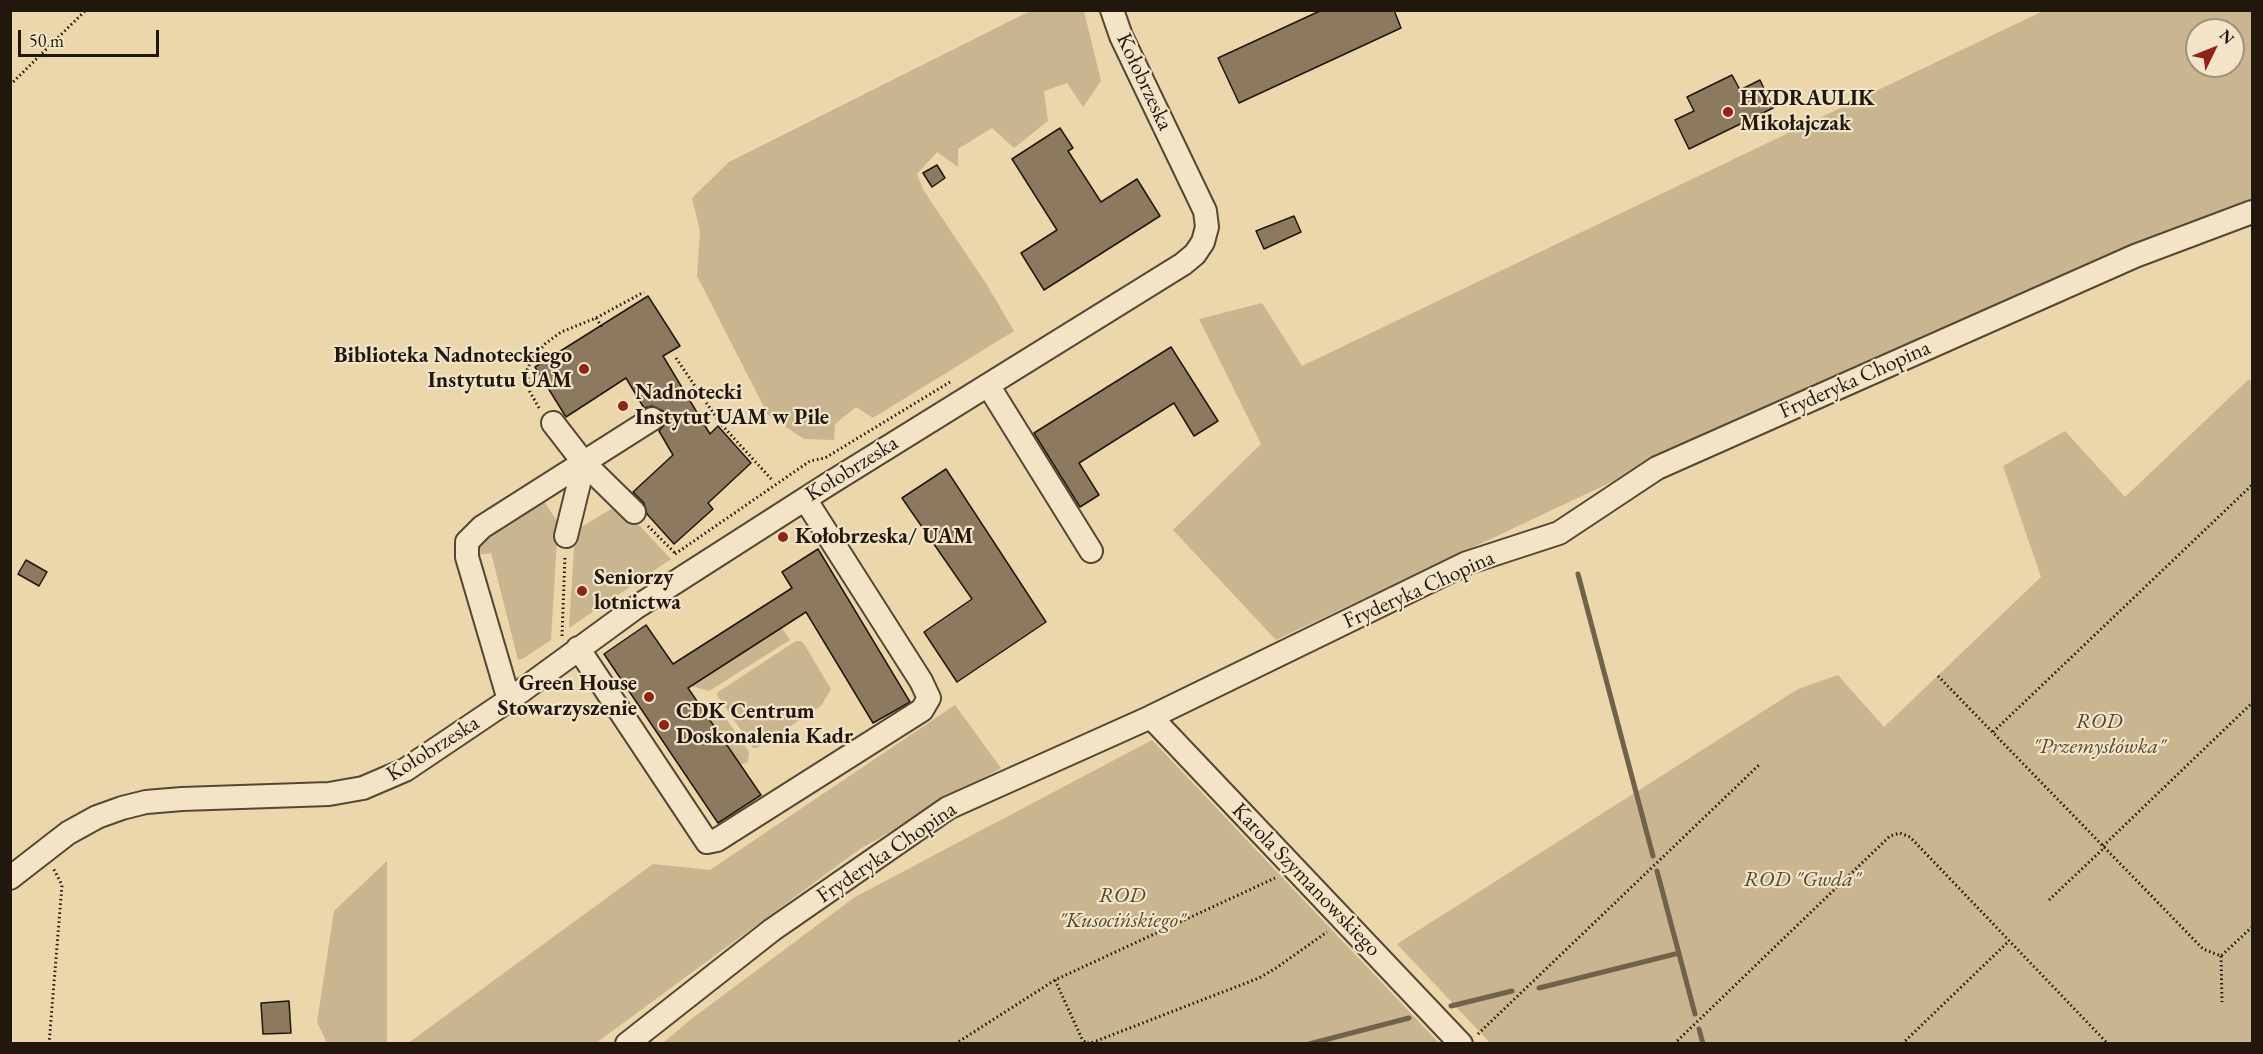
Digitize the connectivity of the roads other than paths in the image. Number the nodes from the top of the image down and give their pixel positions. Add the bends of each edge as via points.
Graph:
1 (1112, 10) edge
2 (2253, 212) edge
3 (988, 385) junction
4 (652, 419) dead end
5 (553, 423) road end
6 (584, 463) junction
7 (805, 499) junction
8 (634, 512) road end
9 (566, 536) road end
10 (1091, 551) dead end
11 (570, 654) junction
12 (508, 700) junction
13 (1151, 717) junction
14 (10, 878) edge
15 (1468, 1041) edge
16 (627, 1044) edge

1 - 3 street, Kołobrzeska via 1205,211 1207,227 1203,242 1183,264
2 - 13 street, Fryderyka Chopina via 2135,256 1657,468 1559,533 1467,563
3 - 7 street, Kołobrzeska
3 - 10 street
4 - 6 street
5 - 6 street
6 - 8 street
6 - 9 street
6 - 12 street via 483,527 470,537 466,548
7 - 11 street, Kołobrzeska
7 - 11 street via 921,681 929,698 922,710 717,840 708,842
11 - 12 street, Kołobrzeska
12 - 14 street, Kołobrzeska via 405,770 363,788 294,797 182,799 122,808 68,833
13 - 15 street, Karola Szymanowskiego
13 - 16 street, Fryderyka Chopina via 948,808 772,930

